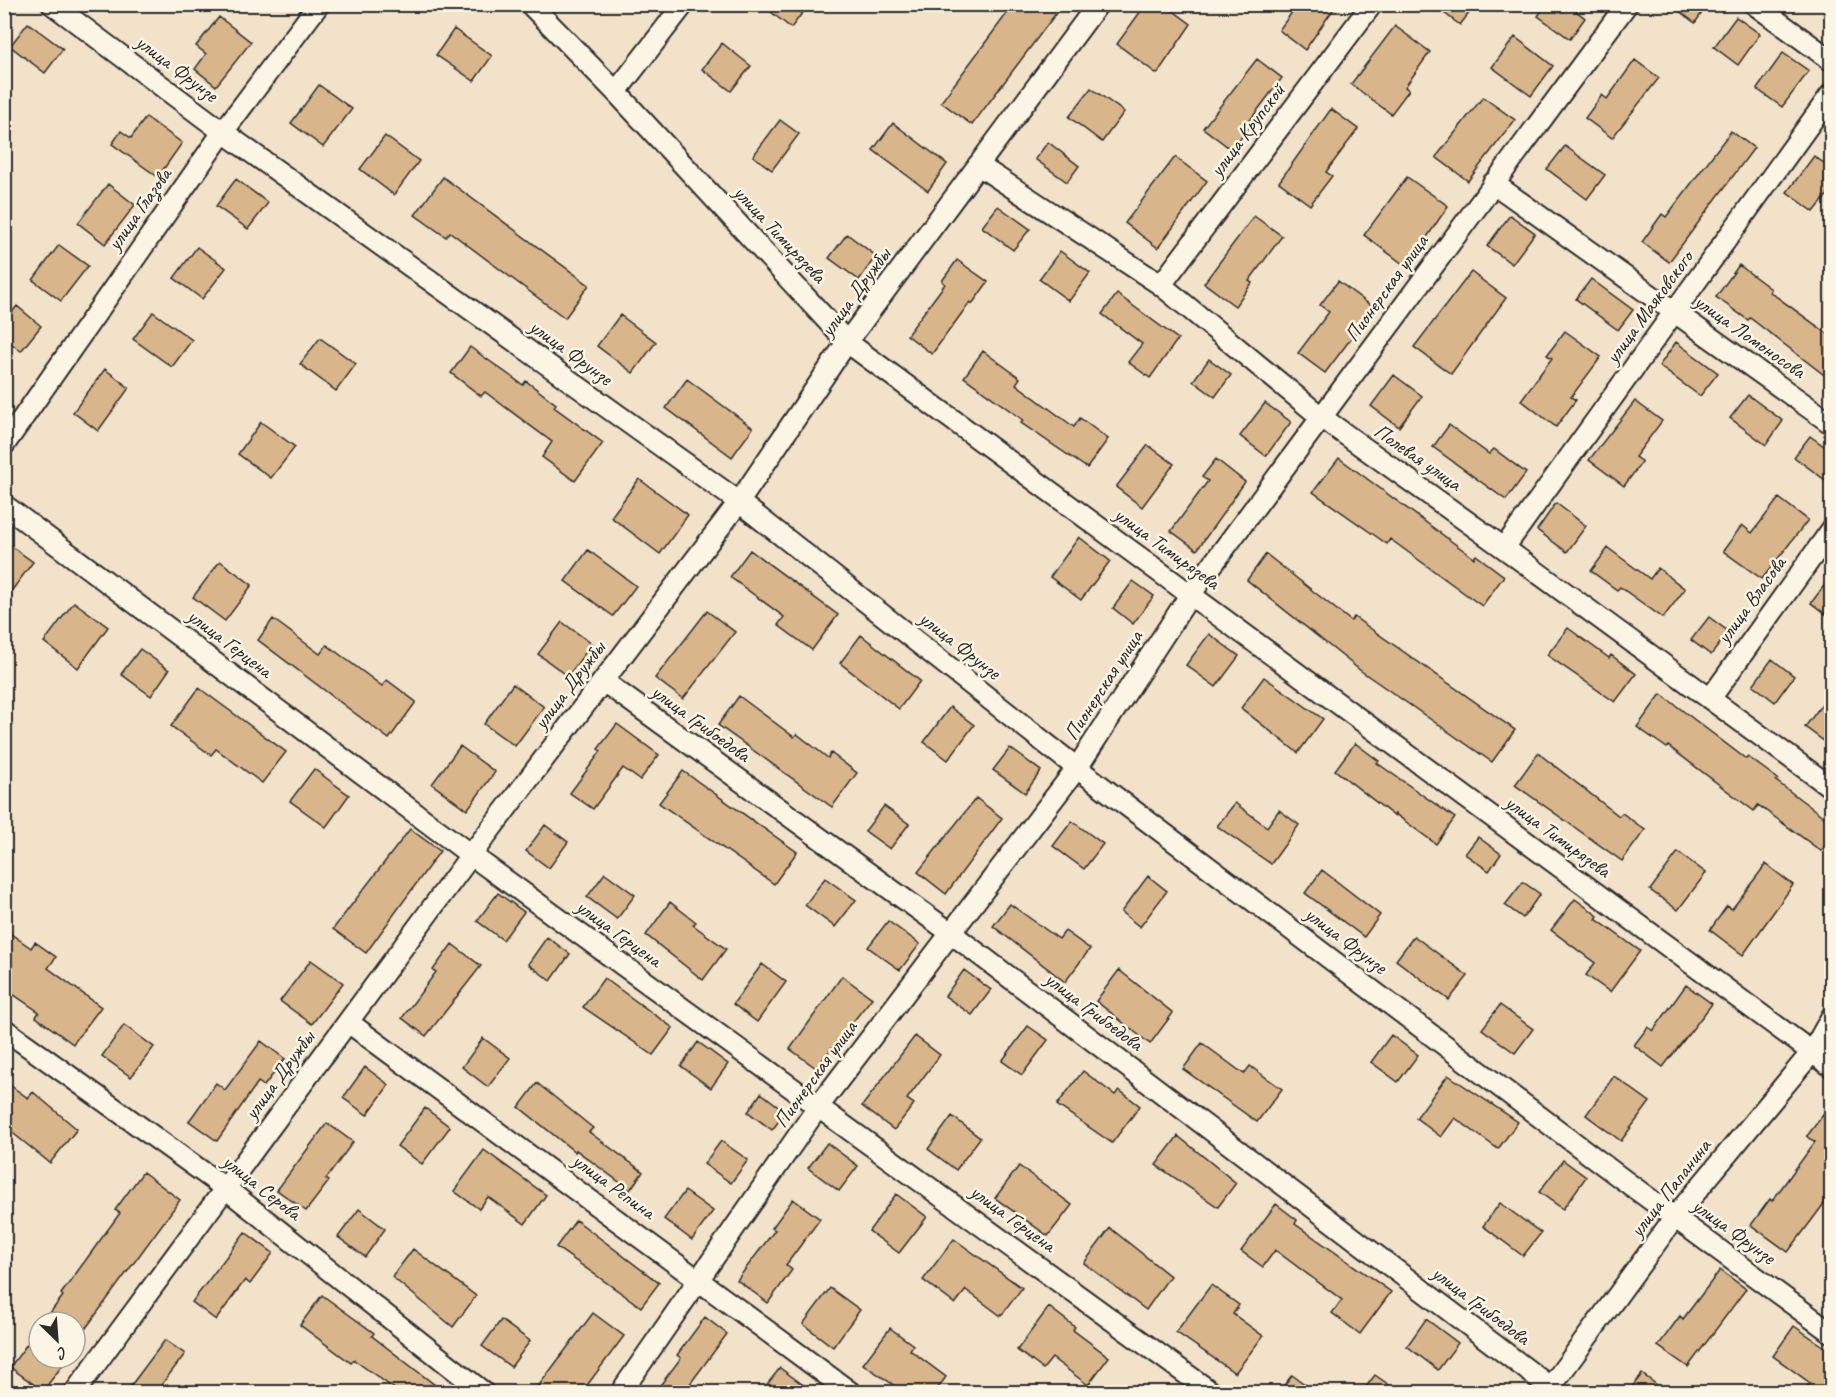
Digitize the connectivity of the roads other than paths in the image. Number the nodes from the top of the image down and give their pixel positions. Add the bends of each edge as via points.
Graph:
1 (52, 4) edge
2 (319, 4) edge
3 (530, 4) edge
4 (684, 4) edge
5 (1098, 4) edge
6 (1372, 4) edge
7 (1627, 4) edge
8 (1754, 4) edge
9 (1832, 61) edge
10 (615, 92) junction
11 (1832, 93) edge
12 (223, 132) junction
13 (978, 165) junction
14 (1493, 183) junction
15 (1161, 285) junction
16 (1674, 312) junction
17 (848, 342) junction
18 (1321, 417) junction
19 (1832, 424) edge
20 (4, 445) edge
21 (739, 502) junction
22 (4, 505) edge
23 (1832, 529) edge
24 (1504, 548) junction
25 (1190, 595) junction
26 (603, 681) junction
27 (1710, 699) junction
28 (1077, 768) junction
29 (1832, 788) edge
30 (471, 855) junction
31 (951, 933) junction
32 (1832, 1016) edge
33 (348, 1022) junction
34 (4, 1029) edge
35 (1812, 1052) junction
36 (1832, 1066) edge
37 (818, 1107) junction
38 (225, 1188) junction
39 (1675, 1217) junction
40 (701, 1280) junction
41 (1832, 1333) edge
42 (1550, 1391) edge
43 (75, 1392) edge
44 (483, 1392) edge
45 (621, 1392) edge
46 (850, 1392) edge
47 (1211, 1392) edge

1 - 12 street, улица Фрунзе
2 - 12 street, улица Глазова
3 - 10 street, улица Тимирязева
4 - 10 street
5 - 13 street, улица Дружбы
6 - 15 street, улица Крупской
7 - 14 street, Пионерская улица
8 - 9 street
10 - 17 street, улица Тимирязева
11 - 16 street, улица Маяковского
12 - 20 street, улица Глазова
12 - 21 street, улица Фрунзе
13 - 15 street, Полевая улица
13 - 17 street, улица Дружбы
14 - 16 street, улица Ломоносова
14 - 18 street, Пионерская улица
15 - 18 street, Полевая улица
16 - 19 street, улица Ломоносова
16 - 24 street, улица Маяковского
17 - 21 street, улица Дружбы
17 - 25 street, улица Тимирязева
18 - 24 street, Полевая улица
18 - 25 street, Пионерская улица
21 - 26 street, улица Дружбы
21 - 28 street, улица Фрунзе
22 - 30 street, улица Герцена
23 - 27 street, улица Власова
24 - 27 street, Полевая улица
25 - 28 street, Пионерская улица
25 - 35 street, улица Тимирязева
26 - 30 street, улица Дружбы
26 - 31 street, улица Грибоедова
27 - 29 street, Полевая улица
28 - 31 street, Пионерская улица
28 - 39 street, улица Фрунзе
30 - 33 street, улица Дружбы
30 - 37 street, улица Герцена
31 - 37 street, Пионерская улица
31 - 42 street, улица Грибоедова
32 - 35 street, улица Папанина
33 - 38 street, улица Дружбы
33 - 40 street, улица Репина
34 - 38 street, улица Серова
35 - 36 street, улица Тимирязева
35 - 39 street, улица Папанина
37 - 40 street, Пионерская улица
37 - 47 street, улица Герцена
38 - 43 street, улица Дружбы
38 - 44 street, улица Серова
39 - 41 street, улица Фрунзе
39 - 42 street, улица Папанина
40 - 45 street, Пионерская улица
40 - 46 street, улица Репина

